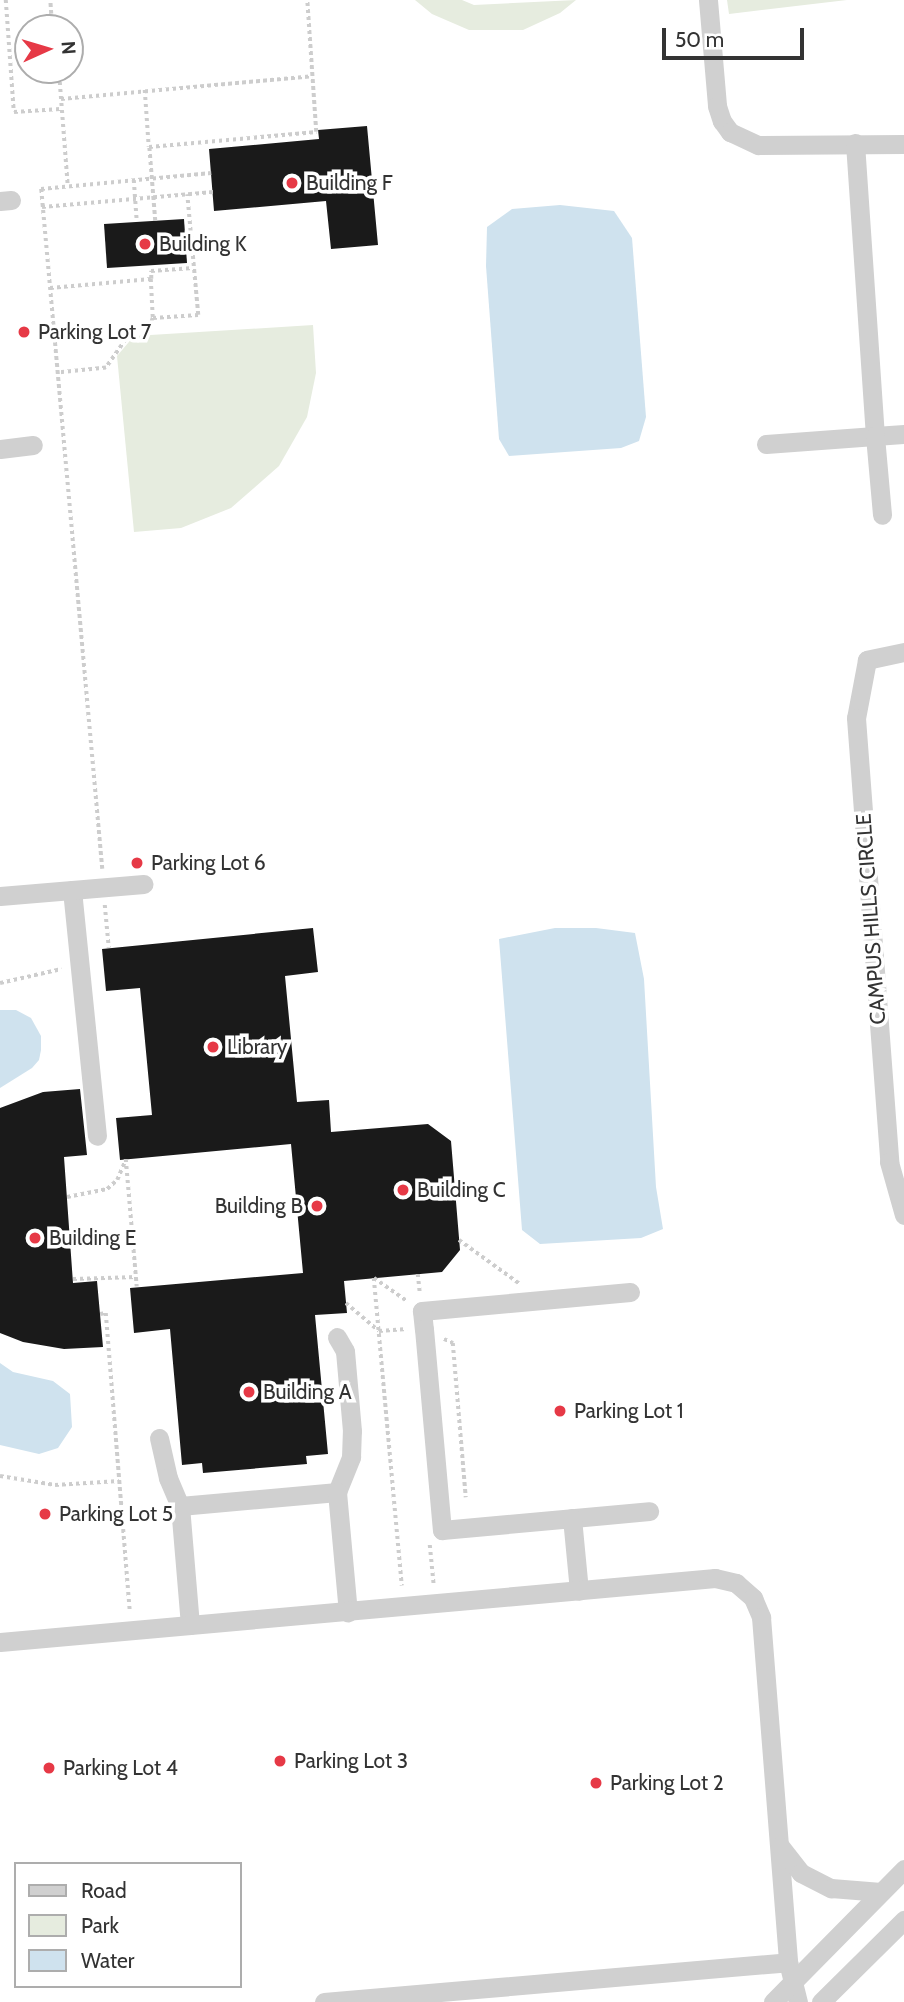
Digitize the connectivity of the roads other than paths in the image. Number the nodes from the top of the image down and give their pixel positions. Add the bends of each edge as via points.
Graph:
1 (708, 0) edge
2 (855, 143) junction
3 (904, 144) edge
4 (904, 434) edge
5 (875, 436) junction
6 (766, 444) dead end
7 (33, 446) dead end
8 (0, 449) edge
9 (882, 516) dead end
10 (904, 652) edge
11 (144, 884) dead end
12 (72, 890) junction
13 (0, 896) edge
14 (97, 1136) dead end
15 (904, 1215) edge
16 (630, 1292) dead end
17 (337, 1337) dead end
18 (159, 1438) dead end
19 (337, 1492) junction
20 (180, 1506) junction
21 (649, 1511) dead end
22 (572, 1518) junction
23 (579, 1591) junction
24 (348, 1612) junction
25 (190, 1625) junction
26 (0, 1642) edge
27 (780, 1846) junction
28 (904, 1869) edge
29 (881, 1892) junction
30 (904, 1920) edge
31 (788, 1962) junction
32 (792, 1982) junction
33 (324, 2002) edge
34 (773, 2002) edge
35 (798, 2002) edge
36 (821, 2002) edge

1 - 2 street via 717,106 730,132 758,145
2 - 3 street
2 - 5 street
4 - 5 street
5 - 6 street
5 - 9 street
7 - 8 street
10 - 15 street, CAMPUS HILLS CIRCLE via 867,660 856,718 889,1161
11 - 12 street
12 - 13 street
12 - 14 street
16 - 22 street via 422,1311 442,1530
17 - 19 street via 345,1351 352,1431 351,1457
18 - 20 street
19 - 20 street
19 - 24 street
20 - 25 street
21 - 22 street
22 - 23 street
23 - 24 street
23 - 27 street via 715,1578 736,1583 753,1598 761,1617
24 - 25 street
25 - 26 street
27 - 29 street via 801,1873 831,1888
27 - 31 street
28 - 29 street
29 - 32 street
30 - 36 street
31 - 32 street
31 - 33 street
32 - 34 street
32 - 35 street

